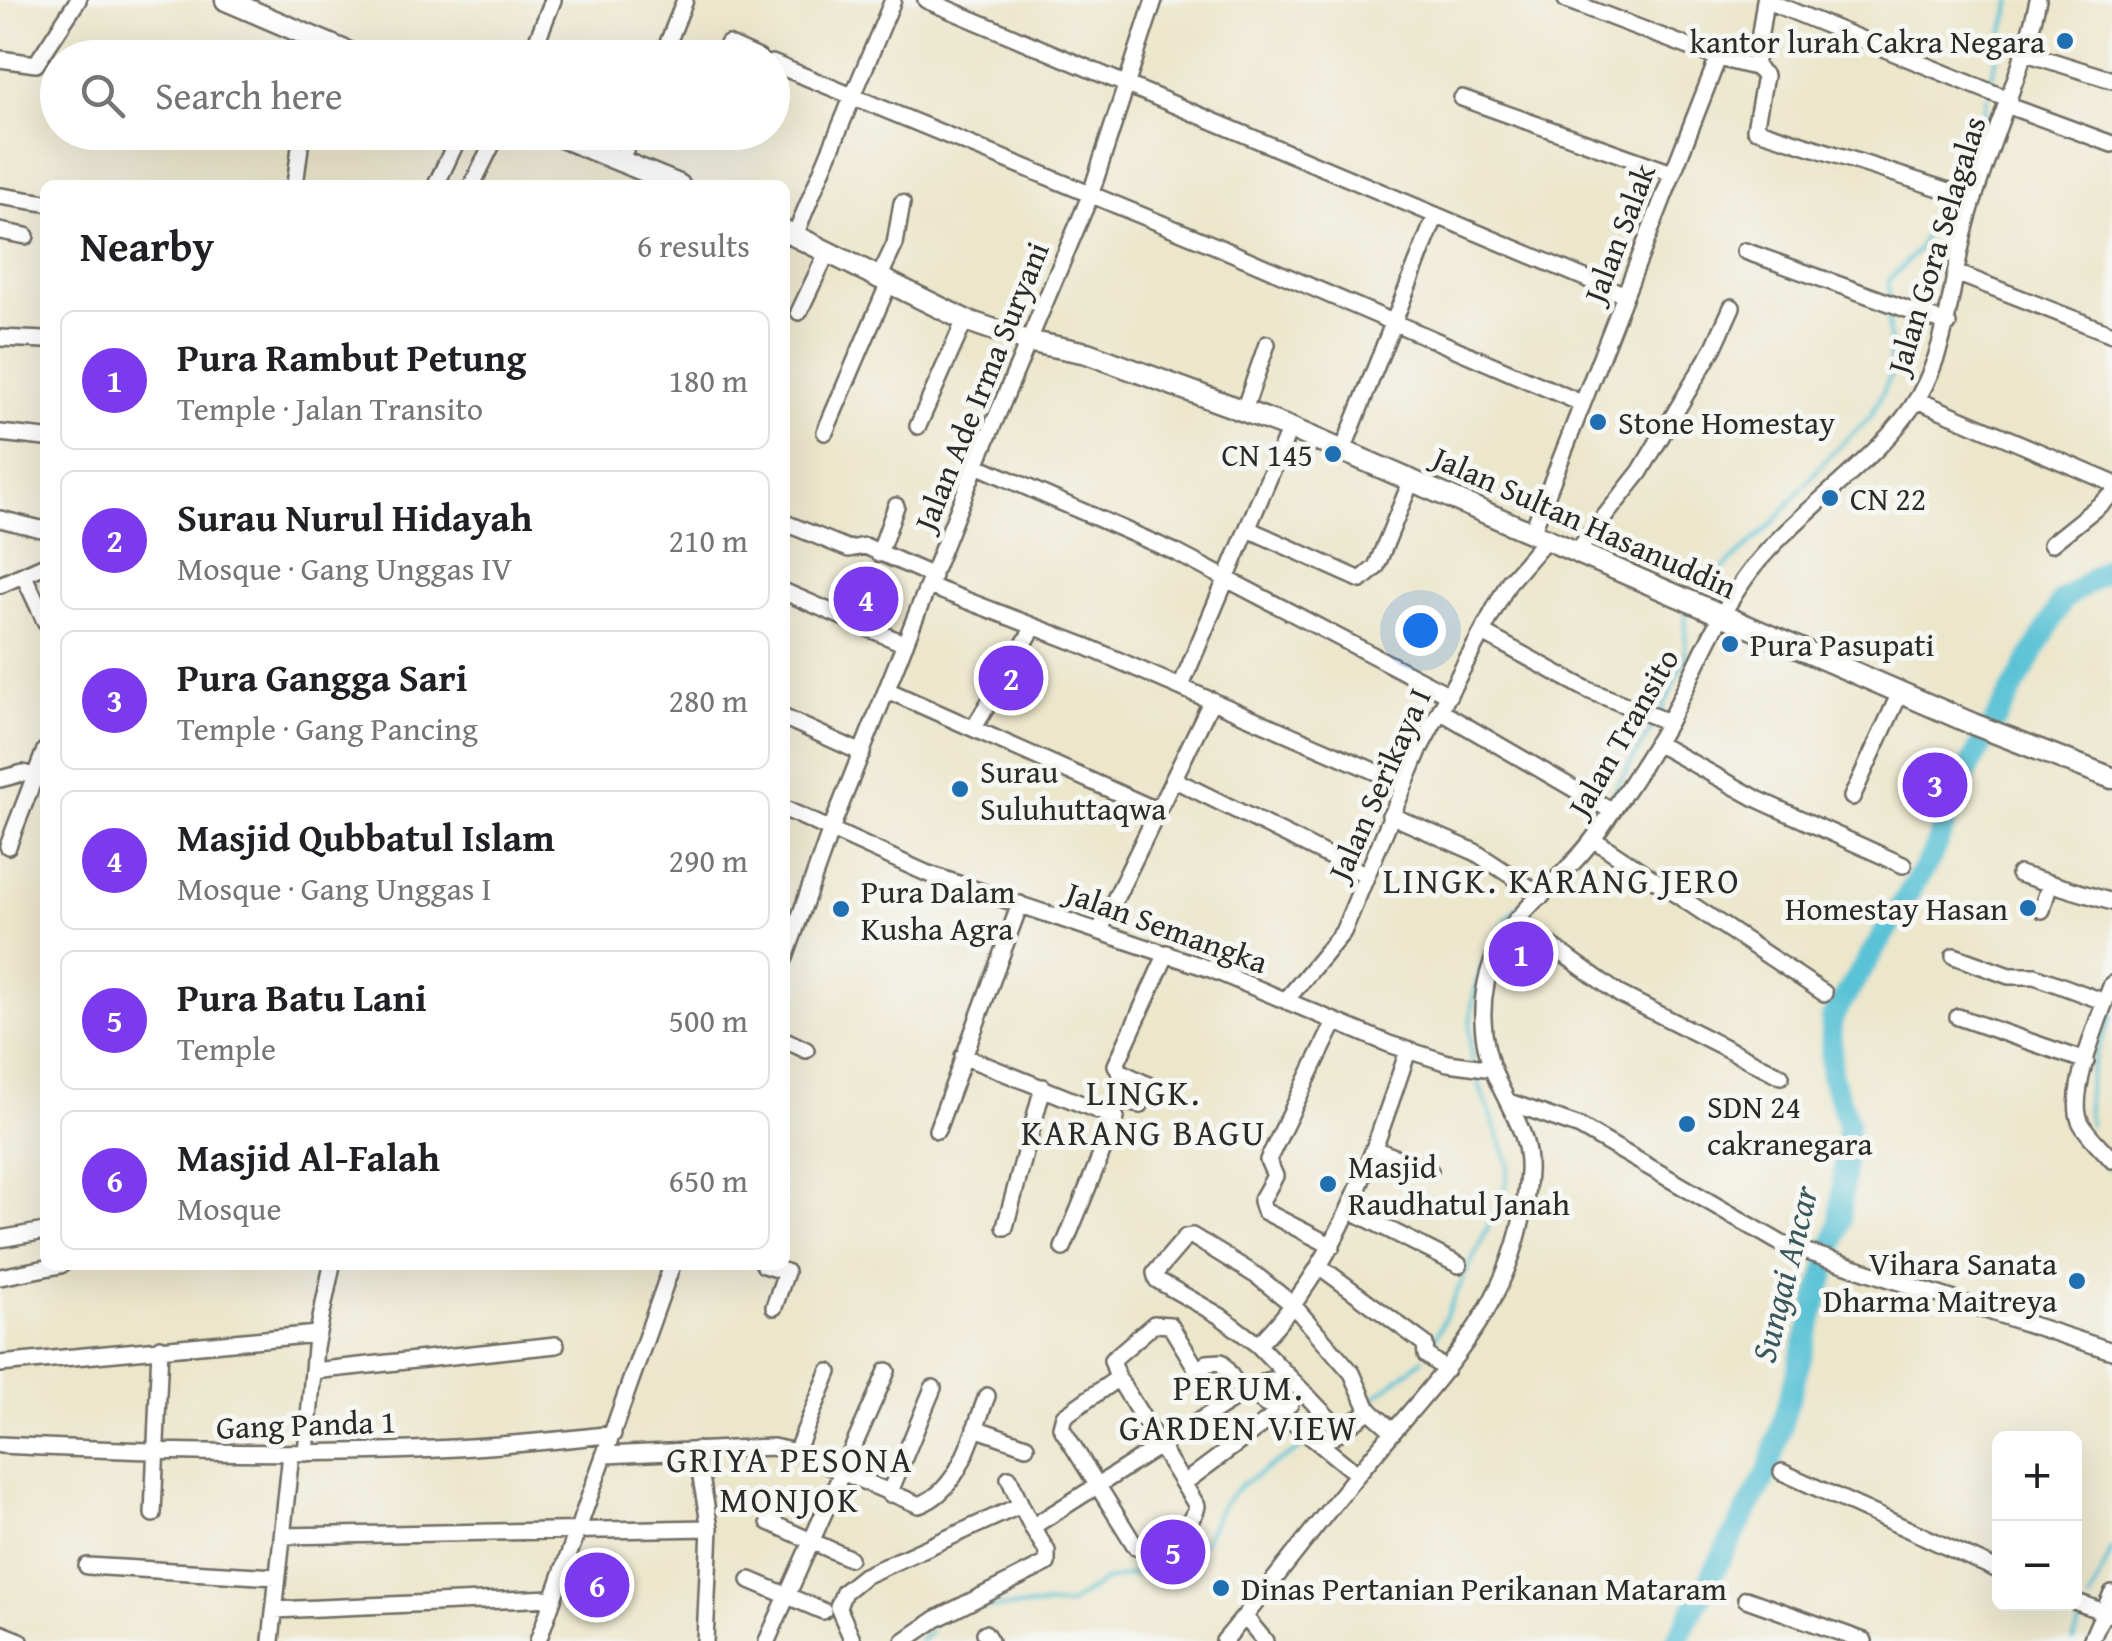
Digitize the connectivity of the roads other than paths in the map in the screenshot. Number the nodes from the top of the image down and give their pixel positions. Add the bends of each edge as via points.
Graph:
1 (78, 0) edge
2 (226, 0) edge
3 (553, 0) edge
4 (686, 0) edge
5 (894, 0) edge
6 (926, 0) edge
7 (1154, 0) edge
8 (1764, 0) edge
9 (2038, 0) edge
10 (1576, 2) edge
11 (52, 40) edge
12 (304, 40) edge
13 (537, 40) edge
14 (669, 40) edge
15 (2026, 53) junction
16 (40, 58) edge
17 (1718, 58) junction
18 (0, 59) edge
19 (1755, 67) junction
20 (790, 72) edge
21 (2112, 80) edge
22 (1128, 84) junction
23 (852, 98) junction
24 (1462, 98) dead end
25 (2006, 100) junction
26 (2112, 144) edge
27 (300, 150) edge
28 (453, 150) edge
29 (489, 150) edge
30 (595, 150) edge
31 (625, 150) edge
32 (621, 160) junction
33 (1672, 173) junction
34 (296, 180) edge
35 (438, 180) edge
36 (474, 180) edge
37 (667, 180) edge
38 (0, 196) edge
39 (1090, 196) junction
40 (1966, 197) junction
41 (40, 202) edge
42 (902, 204) dead end
43 (1436, 215) junction
44 (0, 231) edge
45 (790, 233) edge
46 (26, 236) dead end
47 (1745, 251) dead end
48 (827, 254) junction
49 (1956, 272) junction
50 (883, 283) junction
51 (1625, 295) junction
52 (1732, 307) dead end
53 (800, 312) dead end
54 (965, 320) junction
55 (1396, 322) junction
56 (1948, 324) junction
57 (2112, 334) edge
58 (0, 338) edge
59 (40, 340) edge
60 (1027, 341) junction
61 (1267, 344) dead end
62 (1916, 400) junction
63 (1581, 403) junction
64 (1244, 410) junction
65 (918, 426) dead end
66 (1290, 428) junction
67 (825, 432) dead end
68 (0, 433) edge
69 (40, 437) edge
70 (1343, 450) junction
71 (976, 465) junction
72 (1412, 479) junction
73 (2112, 483) edge
74 (2112, 496) edge
75 (896, 506) dead end
76 (0, 519) edge
77 (790, 525) edge
78 (40, 529) edge
79 (1248, 530) junction
80 (1540, 533) junction
81 (2051, 544) dead end
82 (1578, 550) junction
83 (879, 554) junction
84 (40, 568) edge
85 (24, 576) junction
86 (1226, 578) junction
87 (931, 581) junction
88 (0, 586) edge
89 (790, 594) edge
90 (40, 610) edge
91 (1722, 614) junction
92 (1034, 627) junction
93 (1483, 633) junction
94 (905, 644) junction
95 (1181, 686) junction
96 (887, 690) junction
97 (1900, 693) junction
98 (1449, 695) junction
99 (1212, 700) junction
100 (1440, 712) junction
101 (1663, 719) junction
102 (790, 720) edge
103 (975, 726) junction
104 (1656, 743) junction
105 (862, 753) junction
106 (40, 778) edge
107 (2112, 778) edge
108 (0, 779) edge
109 (1173, 779) junction
110 (1404, 784) junction
111 (1852, 797) dead end
112 (1606, 807) junction
113 (1156, 810) junction
114 (790, 811) edge
115 (1390, 815) junction
116 (831, 829) junction
117 (1593, 839) junction
118 (8, 846) dead end
119 (1903, 866) dead end
120 (2019, 874) dead end
121 (1368, 875) junction
122 (2049, 886) junction
123 (1538, 892) junction
124 (2112, 902) edge
125 (1020, 904) junction
126 (2042, 910) dead end
127 (1516, 920) junction
128 (1100, 930) junction
129 (790, 944) edge
130 (1167, 953) junction
131 (1954, 956) dead end
132 (2112, 984) edge
133 (1824, 993) dead end
134 (1287, 1000) junction
135 (2105, 1002) junction
136 (1958, 1018) dead end
137 (1336, 1022) junction
138 (790, 1042) edge
139 (806, 1050) dead end
140 (1408, 1051) junction
141 (962, 1056) junction
142 (2086, 1061) junction
143 (1489, 1069) junction
144 (1781, 1076) dead end
145 (1043, 1087) junction
146 (1509, 1102) junction
147 (1110, 1114) junction
148 (936, 1130) dead end
149 (1374, 1148) junction
150 (2112, 1160) edge
151 (1430, 1171) dead end
152 (1350, 1210) junction
153 (1004, 1227) dead end
154 (40, 1232) edge
155 (0, 1240) edge
156 (1332, 1246) junction
157 (1064, 1248) dead end
158 (1459, 1265) dead end
159 (1319, 1266) junction
160 (40, 1269) edge
161 (331, 1270) edge
162 (670, 1270) edge
163 (780, 1270) edge
164 (0, 1277) edge
165 (1292, 1304) junction
166 (774, 1307) dead end
167 (317, 1334) junction
168 (556, 1345) dead end
169 (1258, 1345) junction
170 (160, 1347) junction
171 (2112, 1352) edge
172 (0, 1364) edge
173 (1446, 1370) junction
174 (313, 1371) junction
175 (887, 1371) dead end
176 (1200, 1371) junction
177 (829, 1372) dead end
178 (1118, 1378) junction
179 (933, 1388) dead end
180 (1251, 1391) junction
181 (987, 1396) dead end
182 (1282, 1405) junction
183 (1366, 1405) junction
184 (1220, 1407) junction
185 (1336, 1424) junction
186 (975, 1428) junction
187 (1393, 1432) junction
188 (613, 1434) junction
189 (1315, 1440) junction
190 (0, 1446) edge
191 (1026, 1446) dead end
192 (1161, 1446) junction
193 (696, 1450) junction
194 (796, 1452) junction
195 (158, 1453) junction
196 (298, 1453) junction
197 (606, 1456) junction
198 (841, 1472) junction
199 (1782, 1472) dead end
200 (1357, 1474) junction
201 (1009, 1478) dead end
202 (1184, 1483) junction
203 (1098, 1487) junction
204 (889, 1494) junction
205 (1020, 1505) junction
206 (152, 1514) dead end
207 (770, 1522) dead end
208 (1032, 1527) junction
209 (710, 1528) junction
210 (576, 1532) junction
211 (282, 1536) junction
212 (812, 1541) junction
213 (848, 1558) dead end
214 (87, 1566) dead end
215 (1992, 1567) edge
216 (277, 1578) junction
217 (750, 1580) dead end
218 (2112, 1594) edge
219 (786, 1595) junction
220 (552, 1598) junction
221 (1746, 1598) dead end
222 (274, 1610) junction
223 (823, 1611) dead end
224 (2105, 1613) edge
225 (1245, 1617) junction
226 (0, 1633) edge
227 (770, 1640) edge
228 (20, 1641) edge
229 (271, 1641) edge
230 (538, 1641) edge
231 (704, 1641) edge
232 (853, 1641) edge
233 (904, 1641) edge
234 (1224, 1641) edge
235 (1266, 1641) edge
236 (1864, 1641) edge
237 (2091, 1641) edge

1 - 11 street
2 - 12 main road
3 - 13 street
4 - 14 street
5 - 23 street
6 - 22 street
7 - 22 street, Jalan Ade Irma Suryani
8 - 19 street
8 - 25 street
9 - 15 street, Jalan Gora Selagalas
10 - 17 street
15 - 21 street
15 - 25 street, Jalan Gora Selagalas
16 - 18 street via 36,64
17 - 19 street
17 - 33 street, Jalan Salak
19 - 40 street via 1765,76 1754,129
20 - 23 street
22 - 39 street, Jalan Ade Irma Suryani
22 - 43 street
23 - 39 street
23 - 45 street
24 - 33 street
25 - 26 street
25 - 40 street, Jalan Gora Selagalas
27 - 34 street
28 - 35 street
29 - 36 street
30 - 32 main road
31 - 32 street
32 - 37 main road
33 - 51 street, Jalan Salak
38 - 41 street
39 - 55 street
39 - 60 street, Jalan Ade Irma Suryani
40 - 49 street, Jalan Gora Selagalas
42 - 50 street
43 - 51 street
43 - 55 street
44 - 46 street
45 - 48 main road, Jalan Sultan Hasanuddin
47 - 56 street
48 - 50 main road, Jalan Sultan Hasanuddin
48 - 53 street
49 - 56 street, Jalan Gora Selagalas
49 - 57 street
50 - 54 main road, Jalan Sultan Hasanuddin
50 - 67 street
51 - 63 street, Jalan Salak
52 - 82 street via 1640,472
54 - 60 main road, Jalan Sultan Hasanuddin
54 - 65 street
55 - 63 street
55 - 70 street
56 - 62 street, Jalan Gora Selagalas
58 - 59 street
60 - 64 main road, Jalan Sultan Hasanuddin via 1087,353
60 - 71 street, Jalan Ade Irma Suryani
61 - 64 street
62 - 73 street
62 - 91 street, Jalan Gora Selagalas via 1766,554
63 - 80 street, Jalan Salak
64 - 66 main road, Jalan Sultan Hasanuddin
66 - 70 main road, Jalan Sultan Hasanuddin
66 - 79 street
68 - 69 street
70 - 72 main road, Jalan Sultan Hasanuddin
71 - 86 street
71 - 87 street, Jalan Ade Irma Suryani
72 - 79 street via 1376,568 1362,580
72 - 80 main road, Jalan Sultan Hasanuddin
74 - 81 street
75 - 83 street
76 - 78 street
77 - 83 street
79 - 86 street
80 - 82 main road, Jalan Sultan Hasanuddin
80 - 93 street, Jalan Serikaya I
82 - 91 main road, Jalan Sultan Hasanuddin
83 - 87 street
84 - 85 street
85 - 88 street
85 - 90 street
86 - 95 street
86 - 98 street
87 - 92 street
87 - 94 street, Jalan Ade Irma Suryani
89 - 94 street
91 - 97 main road, Jalan Sultan Hasanuddin
91 - 101 street, Jalan Transito
92 - 95 street
92 - 103 street
93 - 98 street, Jalan Serikaya I
93 - 101 street via 1588,690
94 - 96 street, Jalan Ade Irma Suryani
95 - 99 street
96 - 103 street
96 - 105 street, Jalan Ade Irma Suryani
97 - 107 main road, Jalan Sultan Hasanuddin
97 - 111 street
98 - 100 street, Jalan Serikaya I
99 - 109 street
99 - 110 street
100 - 110 street, Jalan Serikaya I
100 - 112 street
101 - 104 street, Jalan Transito
102 - 105 street
103 - 113 street
104 - 112 street, Jalan Transito
104 - 119 street via 1759,800
105 - 116 street, Jalan Ade Irma Suryani
106 - 108 street
106 - 118 street
109 - 113 street
109 - 121 street
110 - 115 street, Jalan Serikaya I
112 - 117 street, Jalan Transito
113 - 128 street
114 - 116 street, Jalan Semangka
115 - 121 street, Jalan Serikaya I
115 - 123 street via 1475,852
116 - 125 street, Jalan Semangka via 926,873
116 - 129 street, Jalan Ade Irma Suryani
117 - 123 street, Jalan Transito
117 - 133 street
120 - 122 street
121 - 134 street, Jalan Serikaya I via 1343,932
122 - 124 street
122 - 126 street
123 - 127 street, Jalan Transito
125 - 128 street, Jalan Semangka
125 - 141 street
127 - 143 street, Jalan Transito via 1496,952 1484,992
127 - 144 street via 1619,994
128 - 130 street, Jalan Semangka
130 - 134 street, Jalan Semangka
130 - 147 street via 1116,1065 1148,1085 1140,1105 1122,1101
131 - 135 street
132 - 135 street
134 - 137 street, Jalan Semangka
135 - 142 street
136 - 142 street
137 - 140 street, Jalan Semangka
137 - 156 street via 1268,1160 1275,1176 1260,1202 1264,1211
138 - 139 street
140 - 143 street, Jalan Semangka
140 - 149 street
141 - 145 street
141 - 148 street
142 - 150 street via 2081,1124
143 - 146 street, Jalan Transito
145 - 147 street
145 - 153 street
146 - 171 street via 1580,1127 1753,1232
146 - 173 street, Jalan Transito via 1524,1137 1528,1174 1513,1256 1491,1308
147 - 157 street via 1116,1124
149 - 151 street
149 - 152 street
152 - 156 street
152 - 158 street
154 - 155 street
156 - 159 street
159 - 165 street
159 - 173 street via 1425,1344 1427,1356
160 - 164 street
161 - 167 street
162 - 188 street
163 - 166 street via 786,1272
165 - 169 street
165 - 169 street via 1192,1236 1155,1273
165 - 183 street via 1352,1373
167 - 170 street
167 - 174 street
168 - 174 street
169 - 185 street
170 - 172 street
170 - 195 street
173 - 187 street, Jalan Transito
174 - 196 street
175 - 198 street
176 - 178 street via 1173,1328 1162,1323 1114,1357
176 - 180 street via 1221,1362
176 - 184 street
177 - 194 street
178 - 192 street
178 - 203 street via 1061,1422
179 - 204 street
180 - 182 street via 1276,1381 1284,1388
180 - 184 street
181 - 186 street
182 - 189 street
182 - 202 street
183 - 185 street
183 - 187 street
184 - 192 street
185 - 189 street
186 - 191 street
186 - 204 street via 951,1482 936,1498 919,1505
187 - 200 street, Jalan Transito
188 - 196 street, Gang Panda 1
188 - 197 street
189 - 200 street
190 - 195 street, Gang Panda 1
192 - 202 street
192 - 203 street
193 - 194 street via 757,1446
193 - 197 street
193 - 209 street
194 - 198 street
195 - 196 street, Gang Panda 1
195 - 206 street
196 - 211 street
197 - 210 street
198 - 204 street
198 - 212 street
199 - 215 street
200 - 225 street, Jalan Transito
201 - 205 street
202 - 203 street via 1196,1506 1194,1518 1142,1548 1132,1544
203 - 208 street
205 - 208 street
205 - 232 street via 851,1584 838,1607
207 - 212 street
208 - 233 street via 1047,1563
209 - 210 street
209 - 231 street
210 - 211 street
210 - 220 street
211 - 216 street
212 - 213 street
212 - 219 street
214 - 216 street
216 - 222 street
217 - 219 street
218 - 224 street
219 - 223 street
219 - 227 street
220 - 222 street
220 - 230 street
221 - 236 street
222 - 229 street
224 - 237 street
225 - 234 street, Jalan Transito
225 - 235 street
226 - 228 street

